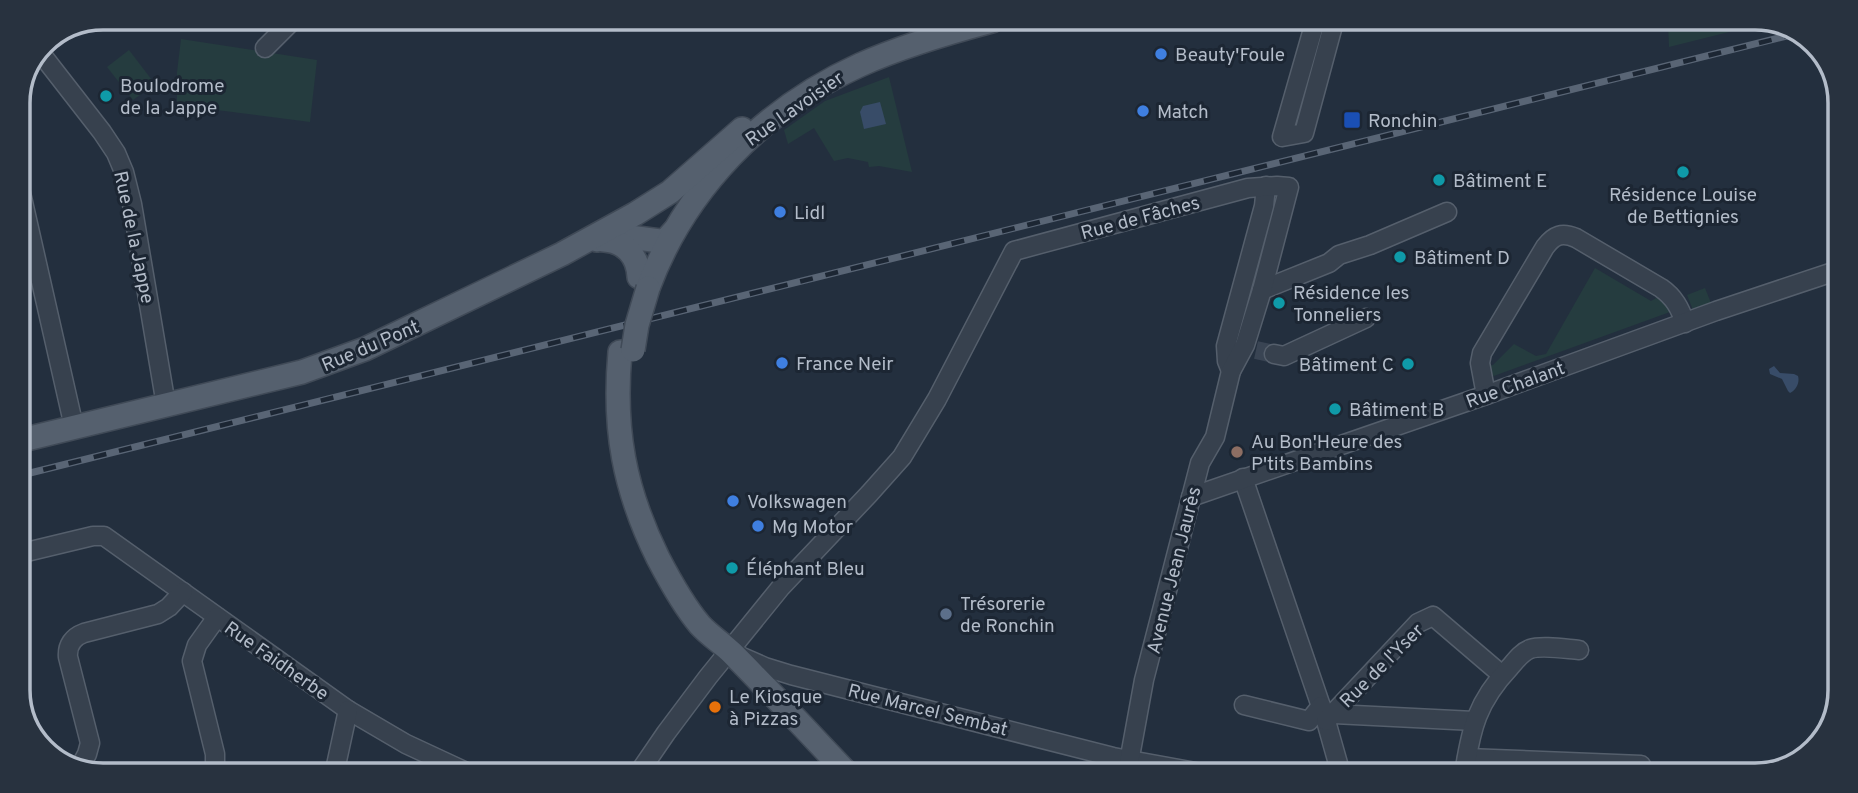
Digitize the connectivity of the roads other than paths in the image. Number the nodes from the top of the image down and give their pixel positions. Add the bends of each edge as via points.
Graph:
1 (283, 30) edge
2 (931, 30) edge
3 (960, 30) edge
4 (1313, 30) edge
5 (1332, 30) edge
6 (265, 48) dead end
7 (45, 58) edge
8 (742, 129) junction
9 (1266, 186) junction
10 (1447, 212) dead end
11 (614, 225) junction
12 (30, 233) edge
13 (662, 237) junction
14 (590, 243) junction
15 (562, 254) junction
16 (1828, 274) edge
17 (641, 286) junction
18 (1262, 290) junction
19 (1366, 318) dead end
20 (1685, 323) junction
21 (1254, 350) junction
22 (627, 351) junction
23 (1231, 371) junction
24 (1486, 395) junction
25 (166, 405) junction
26 (74, 428) junction
27 (30, 438) edge
28 (1243, 478) junction
29 (1191, 497) junction
30 (30, 551) edge
31 (183, 592) junction
32 (216, 617) junction
33 (1579, 650) dead end
34 (730, 651) junction
35 (1502, 675) junction
36 (1244, 705) dead end
37 (348, 710) junction
38 (1327, 714) junction
39 (1474, 721) junction
40 (84, 760) edge
41 (215, 763) edge
42 (337, 763) edge
43 (447, 763) edge
44 (646, 763) edge
45 (837, 763) edge
46 (1113, 763) edge
47 (1129, 763) edge
48 (1338, 763) edge
49 (1466, 763) edge

1 - 6 street
2 - 8 main road, Rue Lavoisier via 834,66
3 - 13 main road, Rue Lavoisier via 862,64 791,105 730,154
4 - 5 street via 1282,137 1304,132
7 - 25 street, Rue de la Jappe via 109,143 124,173
8 - 11 main road, Rue du Pont via 670,192
8 - 13 main road, Rue Lavoisier via 683,193 669,212
9 - 18 street, Avenue Jean Jaurès via 1289,187
9 - 23 street, Avenue Jean Jaurès via 1226,346
9 - 34 street, Rue de Fâches via 1014,251 902,457 793,574
10 - 18 street
11 - 13 main road, Rue du Pont via 639,222 655,227
11 - 15 main road, Rue du Pont
12 - 26 street
13 - 14 main road, Rue du Pont via 614,235
13 - 17 main road, Rue Lavoisier
14 - 15 main road, Rue du Pont
14 - 17 main road, Rue du Pont via 607,240 623,245 636,260
15 - 25 main road, Rue du Pont via 340,359
16 - 20 street, Rue Chalant
17 - 22 main road, Rue Lavoisier via 624,327
18 - 21 street, Avenue Jean Jaurès
19 - 21 street via 1284,356
20 - 24 street, Rue Chalant
20 - 24 street via 1677,304 1661,288 1576,238 1555,236 1482,353
21 - 23 street, Avenue Jean Jaurès
22 - 34 main road, Rue Lavoisier via 626,422 643,495 686,589
22 - 34 main road, Rue Lavoisier via 617,412 632,496 681,600 700,626
23 - 29 street, Avenue Jean Jaurès via 1215,437 1200,463
24 - 28 street, Rue Chalant
25 - 26 main road, Rue du Pont
26 - 27 main road, Rue du Pont
28 - 29 street, Rue Chalant
28 - 38 street
29 - 47 street, Avenue Jean Jaurès via 1147,668
30 - 31 street, Rue Faidherbe via 99,535
31 - 32 street, Rue Faidherbe
31 - 40 street via 158,614 84,633 71,643 68,657 89,743
32 - 37 street, Rue Faidherbe
32 - 41 street via 192,661
33 - 35 street via 1529,649
34 - 44 street
34 - 45 main road, Rue Lavoisier
34 - 46 street, Rue Marcel Sembat via 792,675
35 - 38 street, Rue de l'Yser via 1433,616 1418,623
35 - 39 street
36 - 38 street via 1309,721
37 - 42 street
37 - 43 street, Rue Faidherbe
38 - 39 street
38 - 48 street
39 - 49 street

